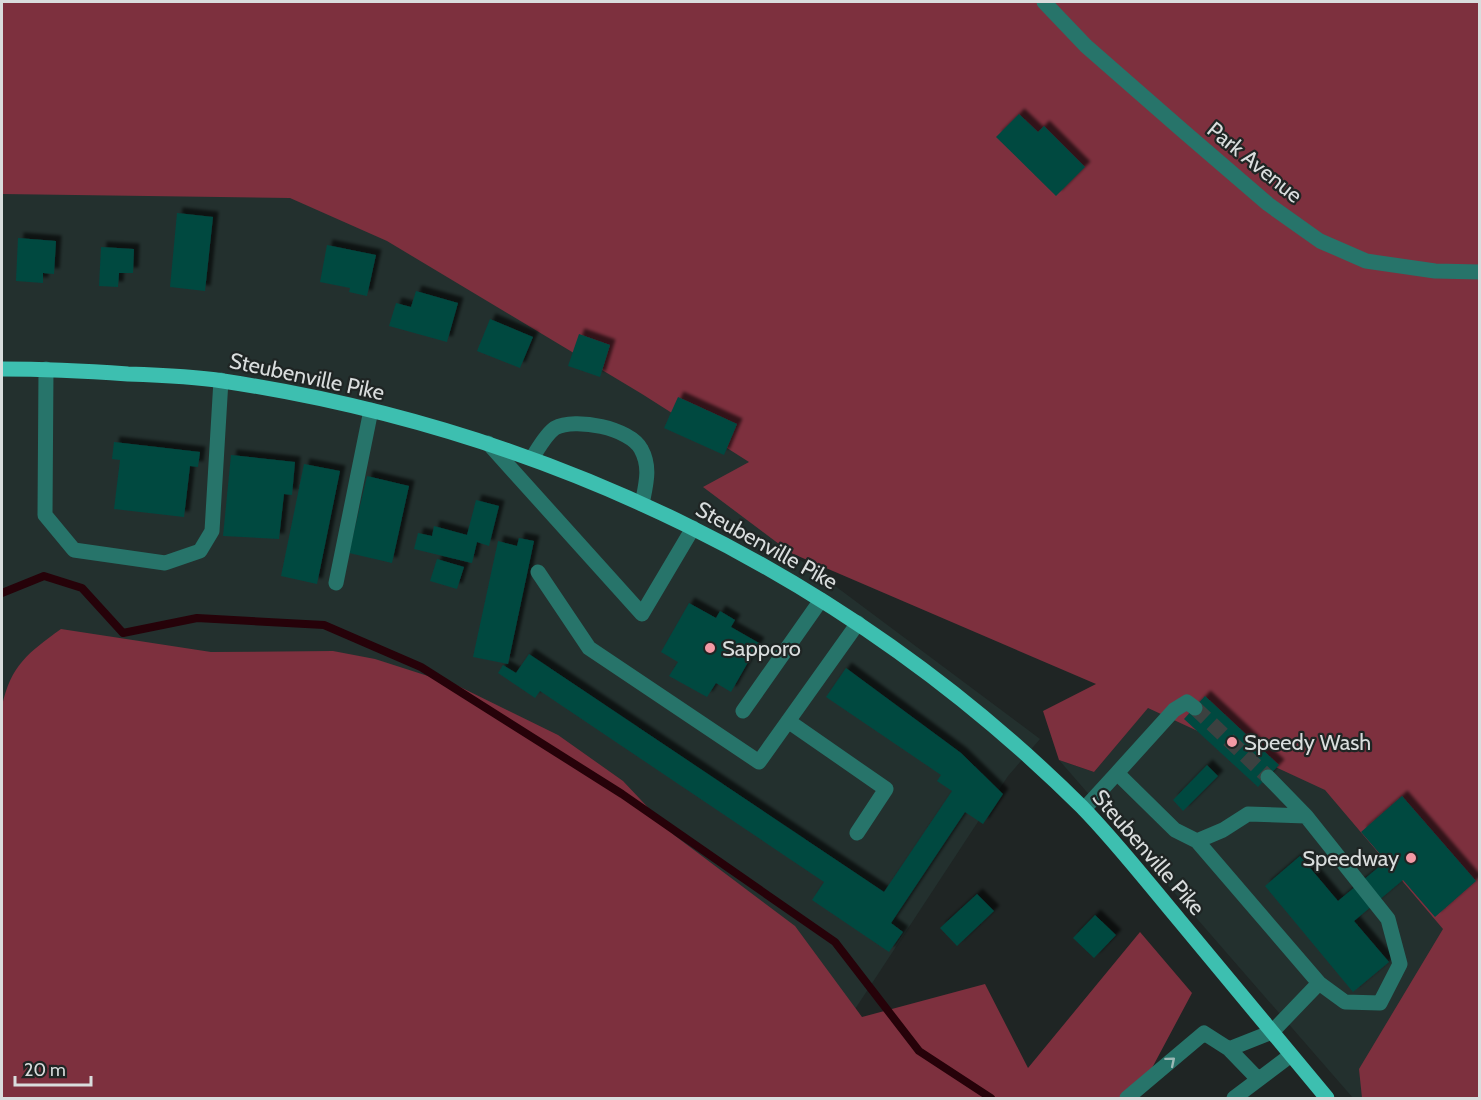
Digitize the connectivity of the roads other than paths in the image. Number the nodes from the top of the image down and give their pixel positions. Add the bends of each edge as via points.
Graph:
1 (1044, 2) edge
2 (1479, 272) edge
3 (2, 369) edge
4 (45, 369) junction
5 (221, 380) junction
6 (371, 410) junction
7 (488, 443) junction
8 (532, 458) junction
9 (642, 504) junction
10 (693, 528) junction
11 (538, 572) dead end
12 (336, 583) dead end
13 (821, 600) junction
14 (858, 623) junction
15 (1195, 708) dead end
16 (743, 711) dead end
17 (788, 721) junction
18 (1117, 773) junction
19 (1268, 777) tunnel mouth
20 (1084, 809) junction
21 (1306, 816) junction
22 (857, 832) dead end
23 (1197, 841) junction
24 (1319, 982) junction
25 (1272, 1032) junction
26 (1229, 1049) junction
27 (1291, 1055) junction
28 (1258, 1079) junction
29 (1126, 1098) edge
30 (1234, 1098) edge
31 (1327, 1098) edge

1 - 2 street, Park Avenue via 1138,92 1268,204 1320,241 1365,261
3 - 4 main road, Steubenville Pike
4 - 5 main road, Steubenville Pike
4 - 5 street via 45,515 74,550 165,563 200,551 212,531
5 - 6 main road, Steubenville Pike
6 - 7 main road, Steubenville Pike
6 - 12 street
7 - 8 main road, Steubenville Pike
7 - 10 street via 642,614
8 - 9 main road, Steubenville Pike
8 - 9 street via 553,429 567,423 597,424 640,447 649,470
9 - 10 main road, Steubenville Pike
10 - 13 main road, Steubenville Pike
11 - 17 street via 589,648 759,762
13 - 14 main road, Steubenville Pike
13 - 16 street
14 - 17 street
14 - 20 main road, Steubenville Pike via 957,696
15 - 18 street via 1187,702 1174,710
17 - 22 street via 886,789
18 - 20 street
18 - 23 street via 1175,830
19 - 21 street
20 - 25 main road, Steubenville Pike
21 - 23 street via 1248,814
21 - 24 street via 1388,919 1400,964 1380,1003 1345,1002
23 - 24 street
24 - 25 street
25 - 26 street
25 - 27 main road, Steubenville Pike
26 - 28 street
29 -> 26 street via 1204,1033
27 - 28 street
27 - 31 main road, Steubenville Pike
28 - 30 street

